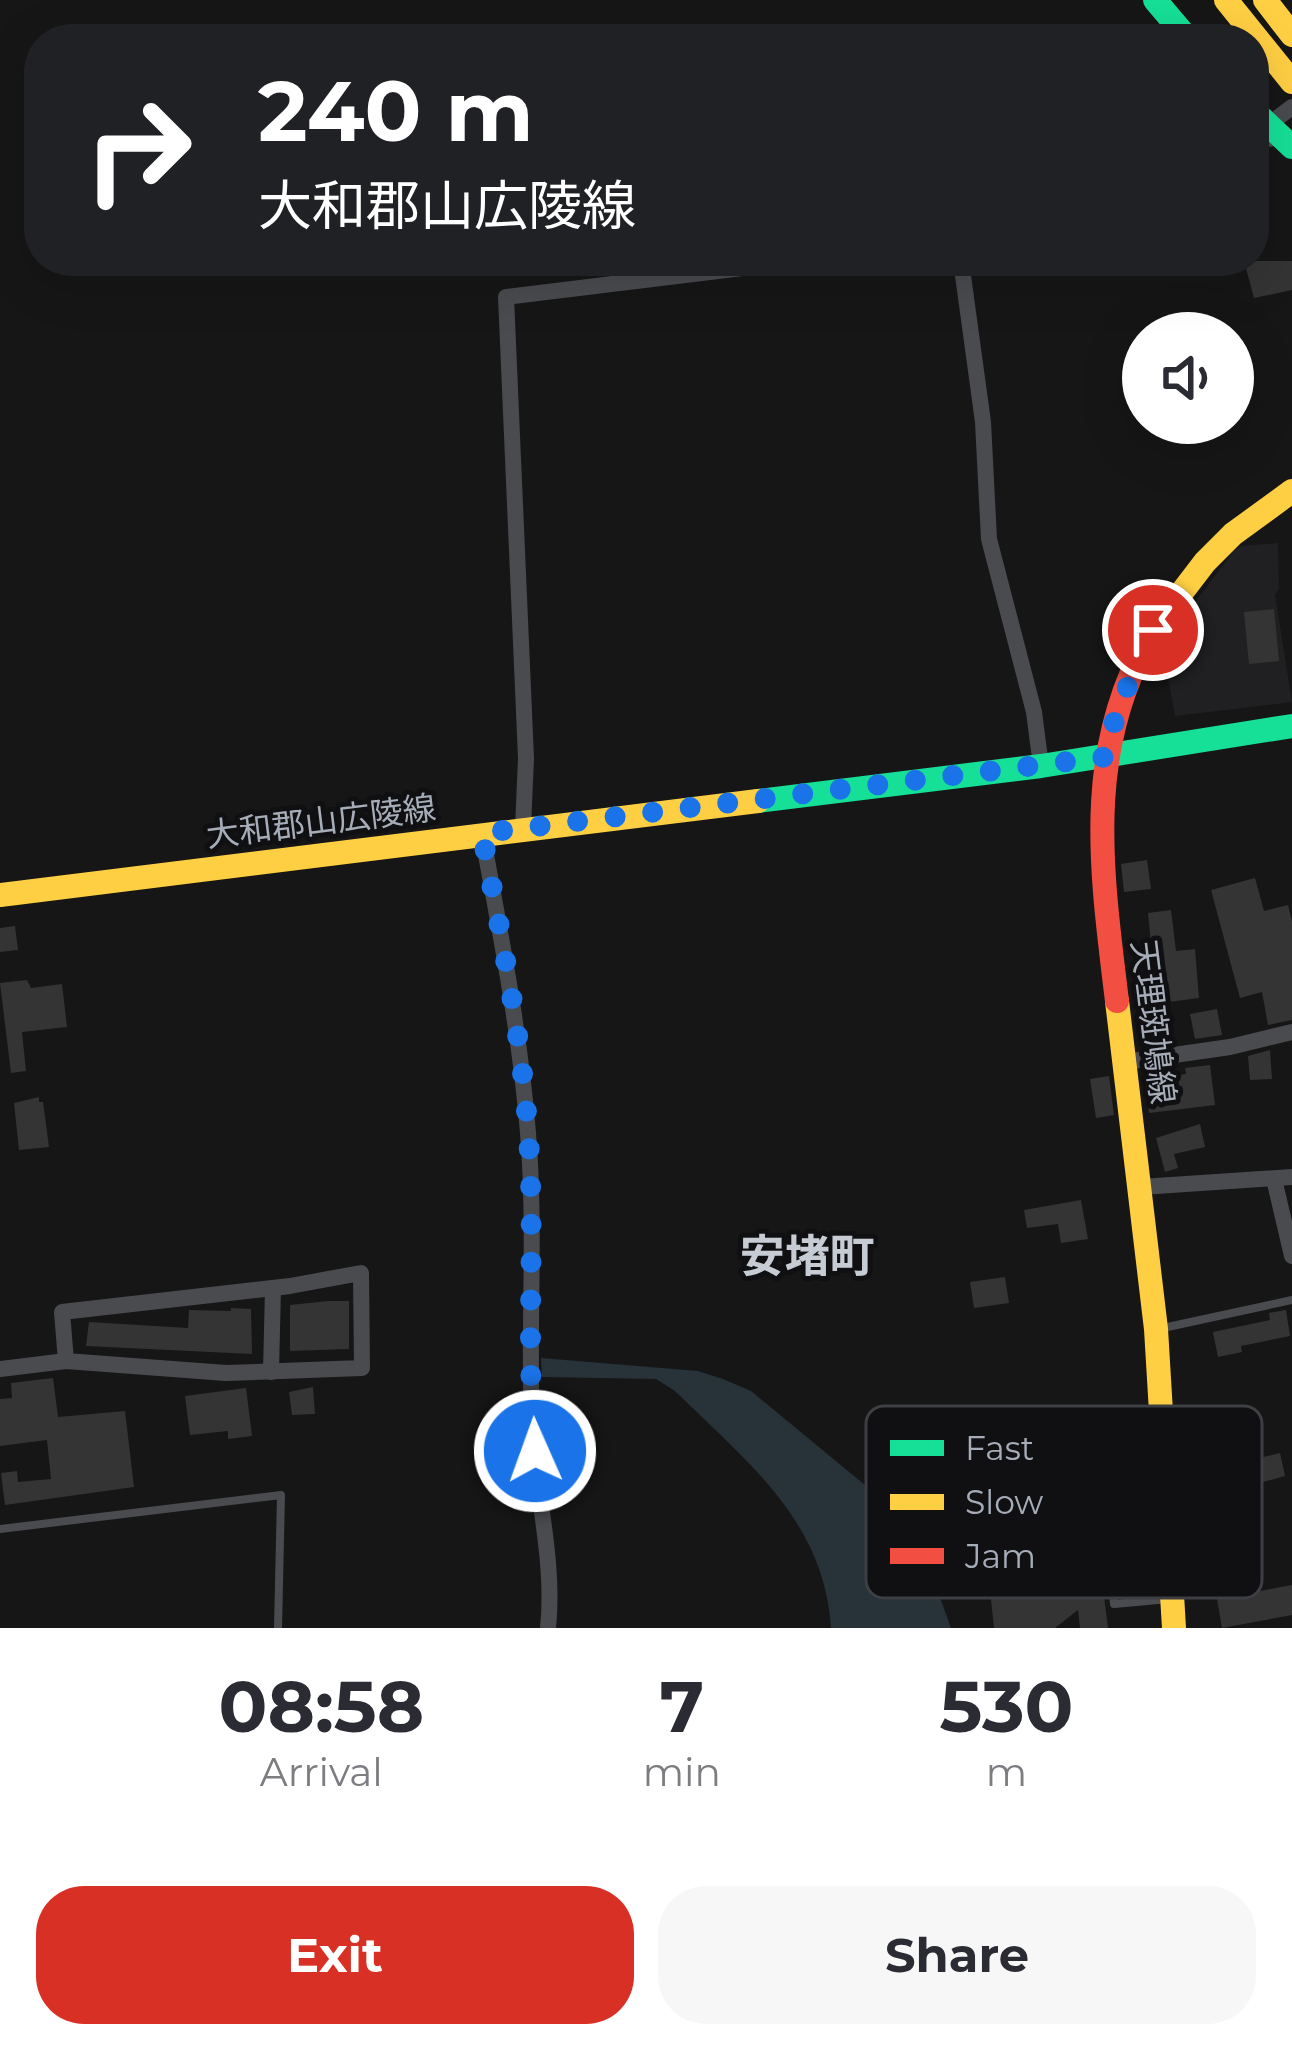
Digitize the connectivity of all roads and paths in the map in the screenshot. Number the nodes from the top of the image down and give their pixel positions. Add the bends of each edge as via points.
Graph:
1 (1155, 0) edge
2 (1224, 0) edge
3 (1264, 0) edge
4 (1175, 24) edge
5 (1244, 24) edge
6 (1292, 35) edge
7 (1292, 107) edge
8 (1275, 134) edge
9 (678, 276) edge
10 (963, 276) edge
11 (1292, 491) edge
12 (1292, 726) edge
13 (1105, 757) junction
14 (1041, 766) junction
15 (523, 828) junction
16 (482, 833) junction
17 (0, 895) edge
18 (1292, 1032) edge
19 (1125, 1062) junction
20 (1283, 1178) edge
21 (1141, 1187) junction
22 (1292, 1256) edge
23 (273, 1288) junction
24 (1292, 1300) edge
25 (1156, 1329) junction
26 (66, 1361) junction
27 (0, 1369) edge
28 (271, 1372) junction
29 (1160, 1406) edge
30 (0, 1529) edge
31 (1113, 1598) edge
32 (1171, 1598) joint
33 (278, 1628) edge
34 (548, 1628) edge
35 (1174, 1628) edge

1 - 4 main road
2 - 5 main road
3 - 6 main road
7 - 8 street
9 - 15 street via 506,297
10 - 14 street via 989,539
11 - 13 main road, 天理斑鳩線 via 1205,562 1153,630
12 - 13 main road, 大和郡山広陵線
13 - 14 main road, 大和郡山広陵線
13 - 19 main road, 天理斑鳩線 via 1100,859
14 - 15 main road, 大和郡山広陵線
15 - 16 main road, 大和郡山広陵線
16 - 17 main road, 大和郡山広陵線
16 - 34 street via 527,1112 532,1425 552,1591
18 - 19 street
19 - 21 main road, 天理斑鳩線
20 - 21 street
20 - 22 street
21 - 25 main road, 天理斑鳩線
23 - 26 street via 62,1312
23 - 28 street
23 - 28 street via 361,1273 362,1369
24 - 25 lane
25 - 29 main road, 天理斑鳩線
26 - 27 street
26 - 28 street
30 - 33 lane via 281,1496
31 - 32 lane
32 - 35 main road, 天理斑鳩線

